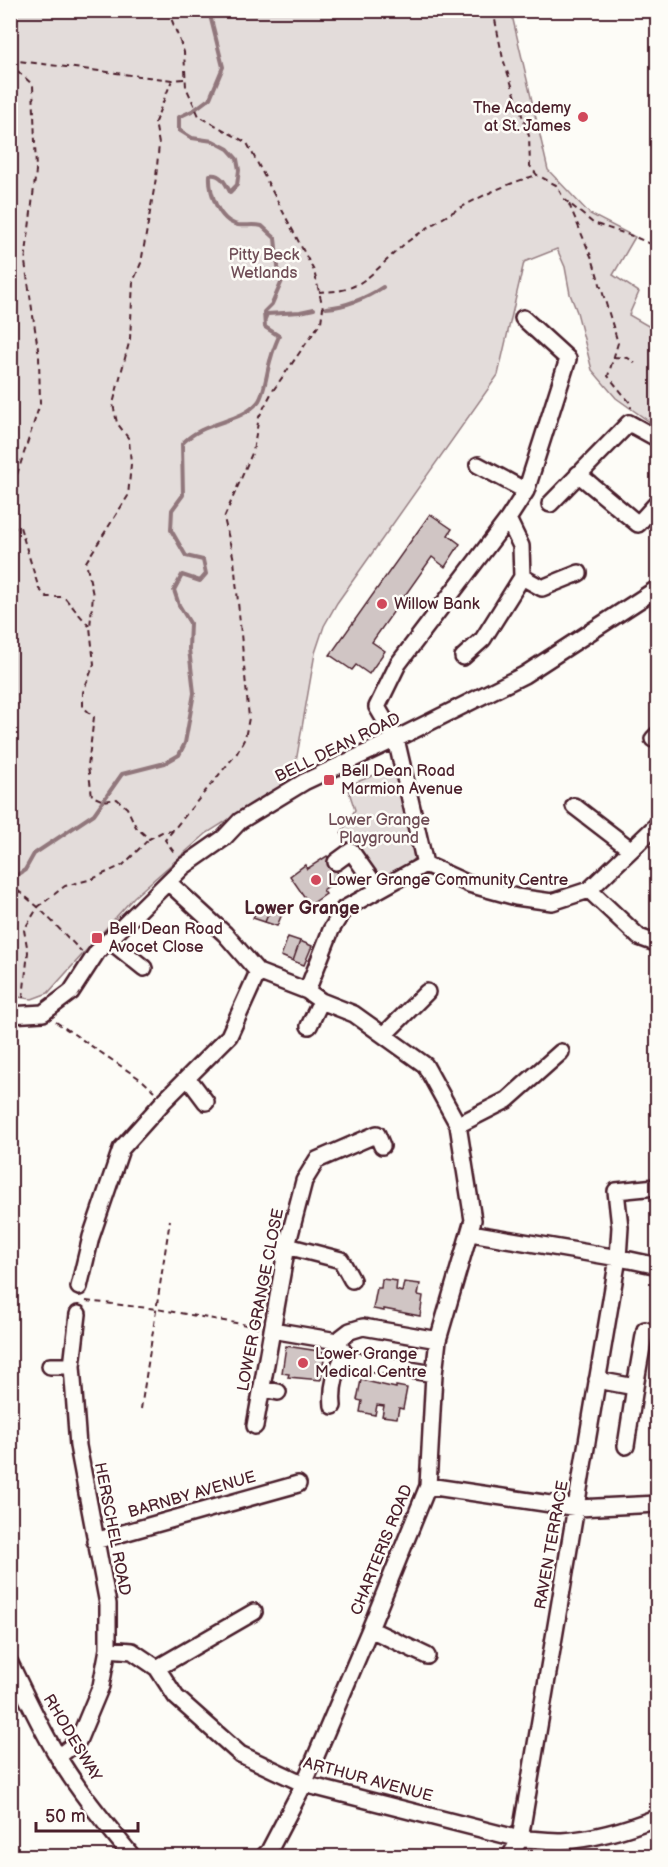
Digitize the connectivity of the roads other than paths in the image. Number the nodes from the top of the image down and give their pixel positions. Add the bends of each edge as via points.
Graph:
1 (523, 318) dead end
2 (657, 439) edge
3 (478, 465) dead end
4 (578, 474) junction
5 (526, 490) junction
6 (657, 502) edge
7 (550, 504) dead end
8 (508, 519) junction
9 (579, 573) dead end
10 (522, 577) junction
11 (657, 588) edge
12 (463, 657) dead end
13 (396, 739) junction
14 (574, 806) dead end
15 (657, 824) edge
16 (630, 849) junction
17 (336, 862) dead end
18 (425, 864) junction
19 (168, 882) junction
20 (378, 889) junction
21 (589, 890) junction
22 (108, 939) junction
23 (657, 944) edge
24 (144, 968) dead end
25 (258, 972) junction
26 (307, 991) junction
27 (427, 992) dead end
28 (321, 1001) junction
29 (10, 1014) edge
30 (309, 1026) dead end
31 (384, 1035) junction
32 (561, 1052) dead end
33 (188, 1078) junction
34 (206, 1102) dead end
35 (458, 1125) junction
36 (382, 1146) dead end
37 (656, 1187) dead end
38 (471, 1233) junction
39 (287, 1246) junction
40 (618, 1258) junction
41 (657, 1266) edge
42 (352, 1280) dead end
43 (272, 1330) junction
44 (645, 1330) dead end
45 (438, 1340) junction
46 (341, 1347) junction
47 (50, 1365) dead end
48 (72, 1366) junction
49 (434, 1374) junction
50 (597, 1380) junction
51 (635, 1387) junction
52 (261, 1389) junction
53 (278, 1392) dead end
54 (333, 1406) dead end
55 (255, 1426) dead end
56 (626, 1446) dead end
57 (298, 1484) dead end
58 (428, 1486) junction
59 (657, 1504) edge
60 (578, 1508) junction
61 (95, 1541) junction
62 (254, 1612) dead end
63 (370, 1629) junction
64 (108, 1649) junction
65 (427, 1656) dead end
66 (10, 1663) edge
67 (157, 1668) junction
68 (58, 1757) junction
69 (304, 1784) junction
70 (657, 1817) edge
71 (520, 1839) junction
72 (132, 1857) edge
73 (264, 1857) edge
74 (510, 1857) edge

1 - 5 street via 568,359
2 - 4 street via 629,423
3 - 5 street
4 - 6 street via 638,524
4 - 7 street
5 - 8 street
8 - 10 street via 521,546
8 - 13 street via 398,664 377,707
9 - 10 street via 542,588
10 - 12 street via 483,639
11 - 13 street, BELL DEAN ROAD via 524,675
13 - 18 street
13 - 19 street, BELL DEAN ROAD via 304,782 240,821
14 - 16 street
15 - 16 street
16 - 21 street
17 - 20 street via 351,851
18 - 20 street
18 - 21 street via 469,884 516,897 552,902
19 - 22 street, BELL DEAN ROAD
19 - 25 street, CHARTERIS ROAD via 225,934
20 - 26 street via 344,909 331,930
21 - 23 street via 639,937
22 - 24 street
22 - 29 street, BELL DEAN ROAD via 71,992 43,1013
25 - 26 street, CHARTERIS ROAD
25 - 33 street, HERSCHEL ROAD via 229,1036
26 - 28 street, CHARTERIS ROAD
27 - 31 street
28 - 30 street
28 - 31 street, CHARTERIS ROAD via 354,1014
31 - 35 street, CHARTERIS ROAD via 425,1065
32 - 35 street via 507,1100
33 - 34 street
33 - 48 street, HERSCHEL ROAD via 121,1149 92,1237 79,1301
35 - 38 street, CHARTERIS ROAD via 473,1220
36 - 39 street, LOWER GRANGE CLOSE via 377,1134 317,1160 304,1181
37 - 40 street, RAVEN TERRACE via 616,1191
38 - 40 street
38 - 45 street, CHARTERIS ROAD
39 - 42 street via 341,1260
39 - 43 street, LOWER GRANGE CLOSE
40 - 41 street
40 - 50 street, RAVEN TERRACE
43 - 46 street
43 - 52 street, LOWER GRANGE CLOSE
44 - 51 street
45 - 46 street via 363,1327 350,1331
45 - 49 street, CHARTERIS ROAD
46 - 49 street via 357,1361
46 - 54 street
47 - 48 street
48 - 61 street, HERSCHEL ROAD via 78,1446
49 - 58 street, CHARTERIS ROAD
50 - 51 street
50 - 60 street, RAVEN TERRACE
51 - 56 street
52 - 53 street
52 - 55 street, LOWER GRANGE CLOSE
57 - 61 street, BARNBY AVENUE
58 - 60 street
58 - 63 street, CHARTERIS ROAD
59 - 60 street
60 - 71 street, RAVEN TERRACE
61 - 64 street, HERSCHEL ROAD via 108,1604
62 - 67 street
63 - 65 street
63 - 69 street, CHARTERIS ROAD
64 - 67 street, ARTHUR AVENUE via 132,1651
64 - 68 street, HERSCHEL ROAD via 101,1686 78,1741
66 - 68 street, RHODESWAY
67 - 69 street, ARTHUR AVENUE via 176,1697 240,1754
68 - 72 street, RHODESWAY
69 - 71 street, ARTHUR AVENUE
69 - 73 street, CHARTERIS ROAD
70 - 71 street, ARTHUR AVENUE via 638,1825 563,1841
71 - 74 street, RAVEN TERRACE

